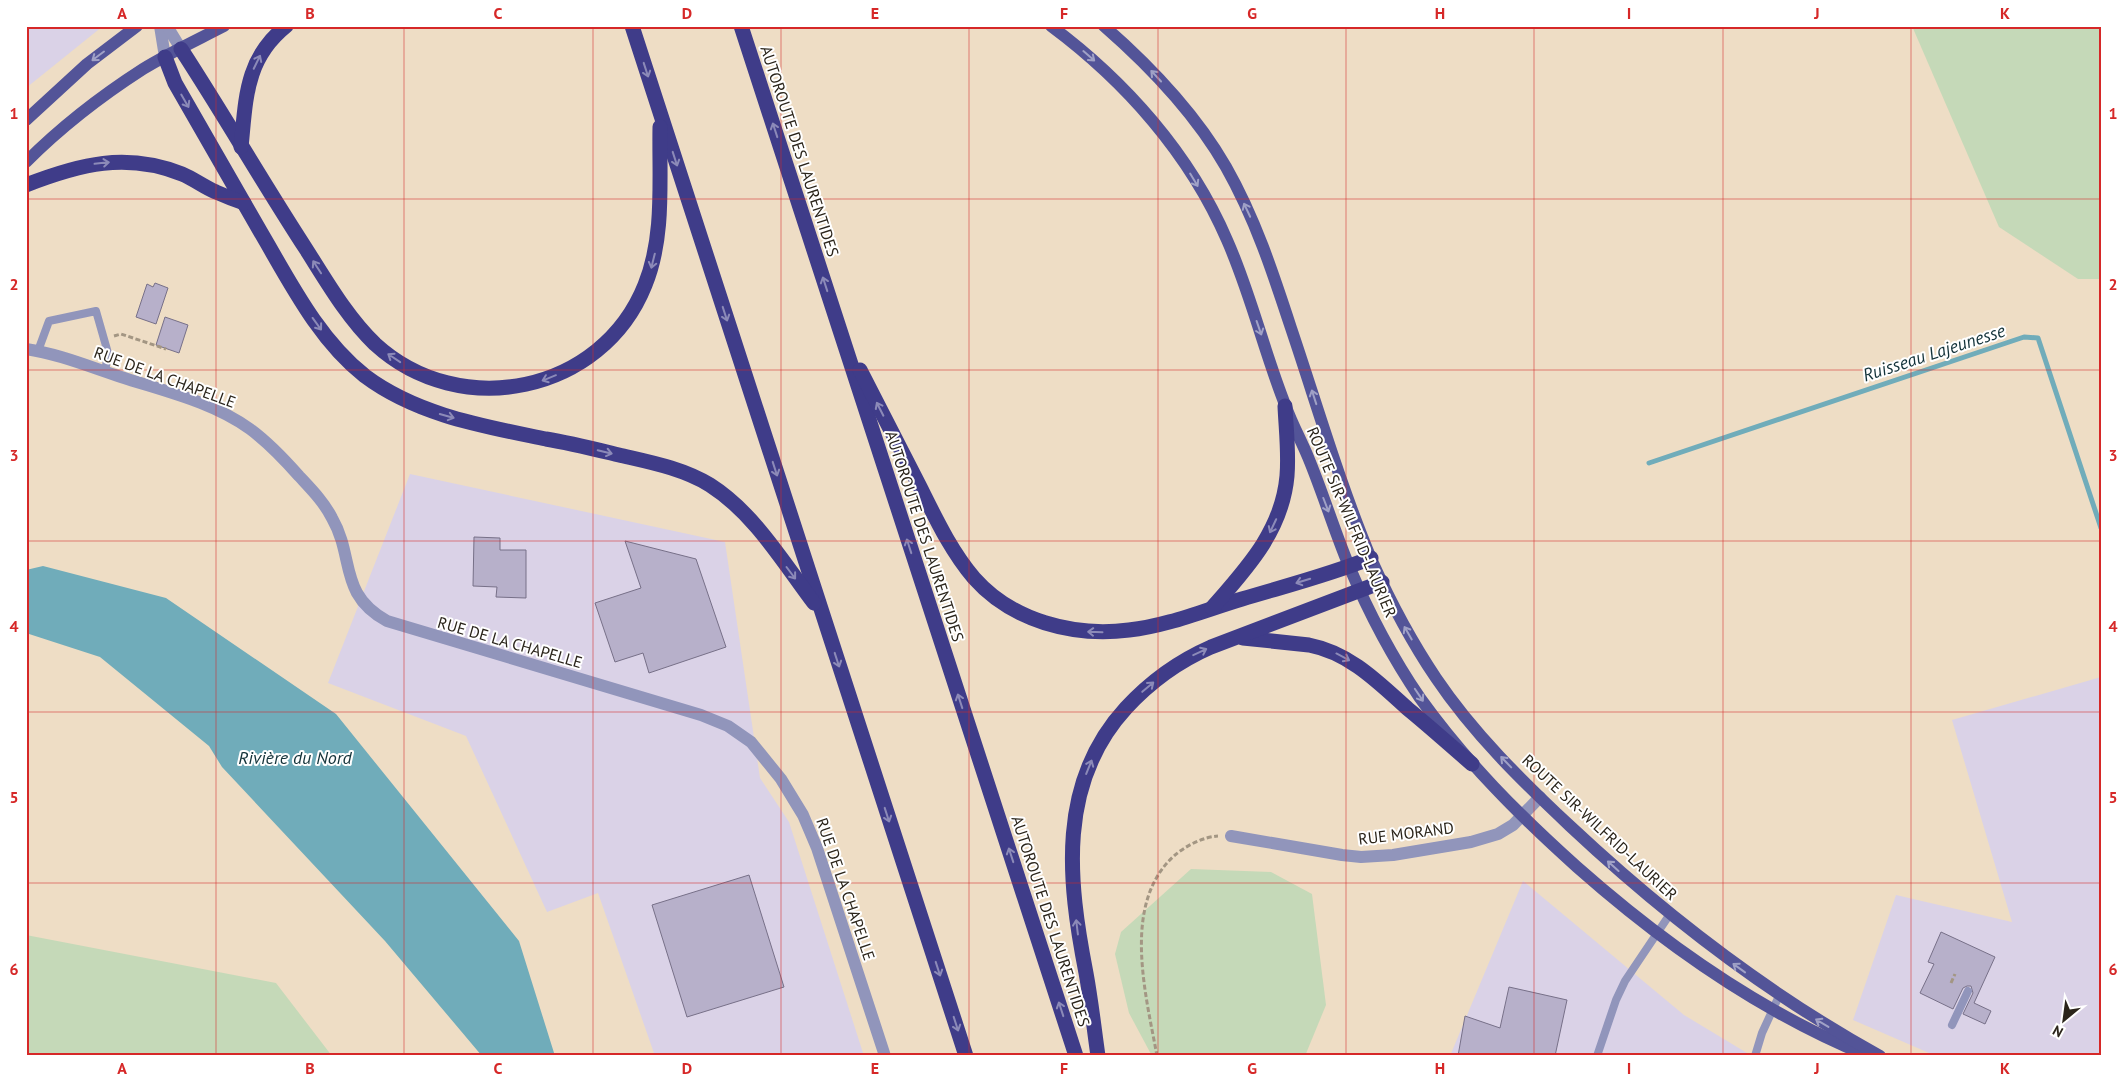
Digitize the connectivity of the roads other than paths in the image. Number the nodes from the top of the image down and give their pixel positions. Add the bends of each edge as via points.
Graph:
1 (137, 26) edge
2 (160, 26) edge
3 (167, 26) edge
4 (224, 26) edge
5 (286, 26) edge
6 (632, 26) edge
7 (741, 26) edge
8 (1051, 26) edge
9 (1104, 26) edge
10 (181, 49) junction
11 (165, 57) junction
12 (660, 113) junction
13 (26, 120) edge
14 (241, 147) junction
15 (26, 162) edge
16 (26, 185) edge
17 (244, 203) junction
18 (840, 331) junction
19 (32, 350) edge
20 (105, 372) junction
21 (1285, 406) junction
22 (1371, 558) junction
23 (1350, 567) junction
24 (1382, 582) junction
25 (1361, 591) junction
26 (1212, 608) junction
27 (822, 614) junction
28 (1239, 637) junction
29 (1472, 764) junction
30 (1540, 797) junction
31 (1522, 816) junction
32 (1231, 836) road end
33 (1670, 914) junction
34 (1656, 932) junction
35 (1968, 991) dead end
36 (1779, 996) junction
37 (1772, 1010) junction
38 (1952, 1025) dead end
39 (885, 1056) edge
40 (966, 1056) edge
41 (1076, 1056) edge
42 (1098, 1056) edge
43 (1597, 1056) edge
44 (1755, 1056) edge
45 (1868, 1056) edge
46 (1880, 1056) edge

1 -> 13 main road via 87,64
2 - 11 street
3 - 10 street
4 - 10 main road
14 -> 5 highway via 249,79 266,47
6 -> 12 highway
18 -> 7 highway, AUTOROUTE DES LAURENTIDES
8 -> 21 main road, ROUTE SIR-WILFRID-LAURIER via 1127,92 1185,165 1232,250
22 -> 9 main road, ROUTE SIR-WILFRID-LAURIER via 1267,255 1236,187 1214,148 1170,91
10 - 11 main road
10 - 14 highway
11 - 15 main road via 95,103
11 -> 17 highway via 175,83
12 -> 14 highway via 657,242 650,273 631,313 600,348 573,367 539,382 504,389 474,388 429,376 406,366 378,346 329,285
12 -> 27 highway
16 -> 17 highway via 83,165 134,163 180,174
17 -> 27 highway via 321,330 344,357 376,384 429,411 656,464 700,480 745,514
26 -> 18 highway via 1144,628 1096,632 1070,630 1039,621 1013,609 994,595 965,567 944,534
41 -> 18 highway, AUTOROUTE DES LAURENTIDES
19 - 20 street, RUE DE LA CHAPELLE
19 - 20 lane via 49,321 96,311 108,353
20 - 39 street, RUE DE LA CHAPELLE via 206,406 263,439 327,510 338,531 355,592 376,615 400,626 701,715 728,726 751,742 781,779 810,830
21 -> 23 main road, ROUTE SIR-WILFRID-LAURIER
21 -> 26 highway via 1288,462 1276,523 1260,551
22 - 23 highway
22 - 24 main road, ROUTE SIR-WILFRID-LAURIER
23 - 25 main road, ROUTE SIR-WILFRID-LAURIER
23 -> 26 highway
24 - 25 highway
30 -> 24 main road, ROUTE SIR-WILFRID-LAURIER via 1480,735 1449,696 1420,653
25 - 28 highway
25 -> 29 main road, ROUTE SIR-WILFRID-LAURIER via 1384,638 1418,694
27 -> 40 highway
28 -> 29 highway via 1314,646 1345,658 1381,684
42 -> 28 highway via 1072,873 1074,818 1079,793 1101,740 1140,693 1186,659
29 - 31 main road, ROUTE SIR-WILFRID-LAURIER
30 - 31 street, RUE MORAND
33 -> 30 main road, ROUTE SIR-WILFRID-LAURIER
31 - 32 street, RUE MORAND via 1504,831 1486,838 1377,856 1342,855
31 - 34 main road, ROUTE SIR-WILFRID-LAURIER via 1599,886
33 - 34 lane
36 -> 33 main road, ROUTE SIR-WILFRID-LAURIER
34 - 37 main road, ROUTE SIR-WILFRID-LAURIER
34 - 43 lane via 1625,981
35 - 38 lane
36 - 37 lane
46 -> 36 main road, ROUTE SIR-WILFRID-LAURIER
37 - 44 lane
37 - 45 main road, ROUTE SIR-WILFRID-LAURIER

